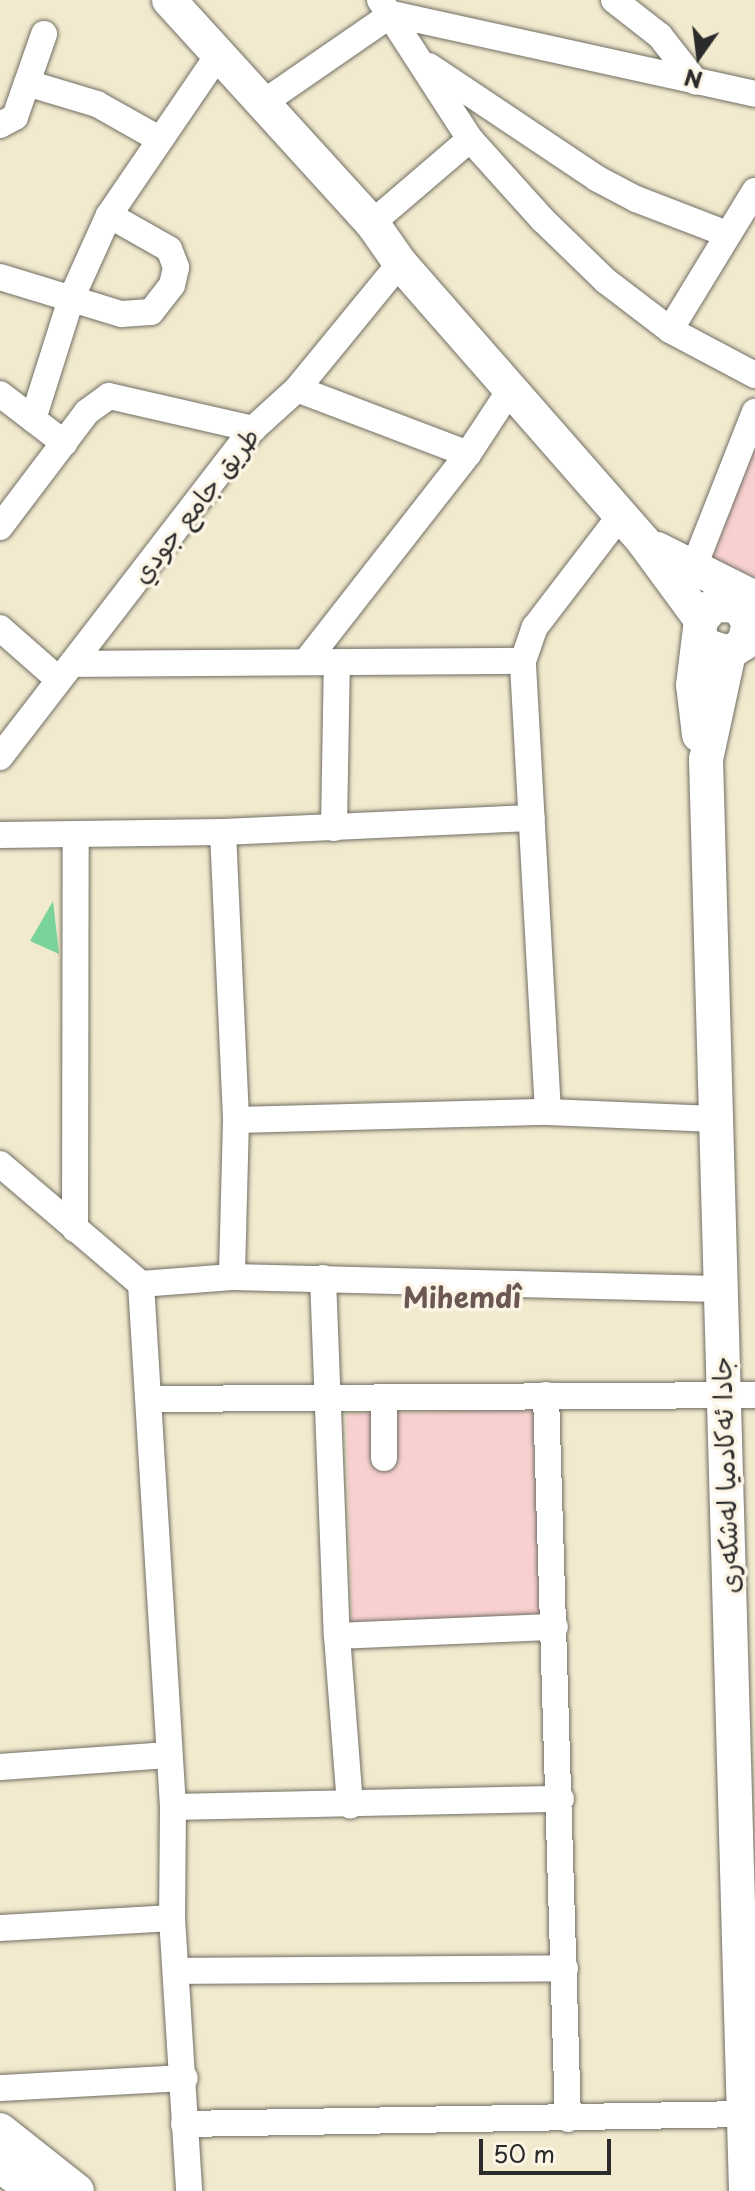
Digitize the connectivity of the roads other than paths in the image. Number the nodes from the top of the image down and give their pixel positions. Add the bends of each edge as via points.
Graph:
1 (614, 0) edge
2 (182, 4) edge
3 (386, 7) edge
4 (44, 34) dead end
5 (218, 55) junction
6 (422, 62) junction
7 (696, 82) junction
8 (27, 83) junction
9 (755, 94) edge
10 (260, 105) junction
11 (0, 125) edge
12 (159, 139) junction
13 (470, 139) junction
14 (755, 191) edge
15 (109, 215) junction
16 (741, 222) edge
17 (372, 223) junction
18 (400, 263) junction
19 (0, 277) edge
20 (71, 299) junction
21 (670, 330) junction
22 (755, 375) edge
23 (297, 389) junction
24 (510, 390) junction
25 (0, 394) edge
26 (755, 412) edge
27 (33, 419) junction
28 (253, 429) junction
29 (64, 443) junction
30 (468, 454) junction
31 (619, 517) junction
32 (0, 527) edge
33 (643, 541) junction
34 (693, 569) junction
35 (732, 627) edge
36 (0, 628) edge
37 (308, 659) junction
38 (523, 661) junction
39 (337, 663) junction
40 (65, 671) junction
41 (0, 757) edge
42 (532, 818) junction
43 (334, 828) junction
44 (223, 832) junction
45 (76, 834) junction
46 (0, 835) edge
47 (548, 1112) junction
48 (714, 1119) junction
49 (236, 1120) junction
50 (0, 1164) edge
51 (75, 1229) junction
52 (232, 1277) junction
53 (323, 1278) junction
54 (141, 1284) junction
55 (719, 1289) junction
56 (546, 1395) junction
57 (739, 1395) edge
58 (326, 1397) junction
59 (384, 1397) junction
60 (149, 1399) junction
61 (384, 1458) dead end
62 (555, 1627) junction
63 (337, 1636) junction
64 (166, 1755) junction
65 (0, 1767) edge
66 (561, 1799) junction
67 (350, 1806) junction
68 (173, 1807) junction
69 (172, 1918) junction
70 (0, 1928) edge
71 (565, 1968) junction
72 (176, 1971) junction
73 (185, 2078) junction
74 (0, 2088) edge
75 (743, 2114) junction
76 (568, 2119) junction
77 (184, 2124) junction
78 (0, 2130) edge
79 (0, 2165) edge
80 (33, 2191) edge
81 (77, 2191) edge
82 (189, 2191) edge
83 (746, 2191) edge

1 - 7 street via 660,36
2 - 5 main road
3 - 6 street
3 - 7 street
3 - 10 street
4 - 8 street
5 - 10 main road
5 - 12 street
6 - 13 street
6 - 16 street via 636,199
7 - 9 street
8 - 11 street via 15,117
8 - 12 street via 97,104
10 - 17 main road
12 - 15 street
13 - 17 street
13 - 21 street via 606,281
14 - 16 street
15 - 20 street
15 - 20 street via 169,249 176,267 172,285 163,302 137,315
16 - 21 street
17 - 18 main road
18 - 23 street, طريق جامع جودي
18 - 24 main road
19 - 20 street
20 - 27 street
21 - 22 street
23 - 28 street, طريق جامع جودي
23 - 30 street
24 - 30 street
24 - 31 main road
25 - 27 street
26 - 34 street
27 - 29 street
28 - 29 street via 109,396 87,412
28 - 40 street, طريق جامع جودي
29 - 32 street
30 - 37 street
31 - 33 main road
31 - 38 street via 535,627
33 - 34 main road
33 - 35 main road
34 - 35 main road
35 - 48 main road, جادا ئه‌كادميا له‌شكه‌رى via 694,710 706,759
36 - 40 street
37 - 39 street
37 - 40 street
38 - 39 street
38 - 42 street
39 - 43 street
40 - 41 street, طريق جامع جودي
42 - 43 street
42 - 47 street
43 - 44 street
44 - 45 street
44 - 49 street
45 - 46 street
45 - 51 street
47 - 48 street
47 - 49 street
48 - 55 main road, جادا ئه‌كادميا له‌شكه‌رى
49 - 52 street
50 - 51 street
51 - 54 street
52 - 53 street
52 - 54 street
53 - 55 street
53 - 58 street
54 - 60 street
55 - 57 main road, جادا ئه‌كادميا له‌شكه‌رى
56 - 57 street
56 - 59 street
56 - 62 street
57 - 75 main road, جادا ئه‌كادميا له‌شكه‌رى
58 - 59 street
58 - 60 street
58 - 63 street
59 - 61 street
60 - 64 street
62 - 63 street
62 - 66 street
63 - 67 street
64 - 65 street
64 - 68 street
66 - 67 street
66 - 71 street
67 - 68 street
68 - 69 street
69 - 70 street
69 - 72 street
71 - 72 street
71 - 76 street
72 - 73 street
73 - 74 street
73 - 77 street
75 - 76 street
75 - 83 main road, جادا ئه‌كادميا له‌شكه‌رى
76 - 77 street
77 - 82 street
78 - 81 main road
79 - 80 main road

